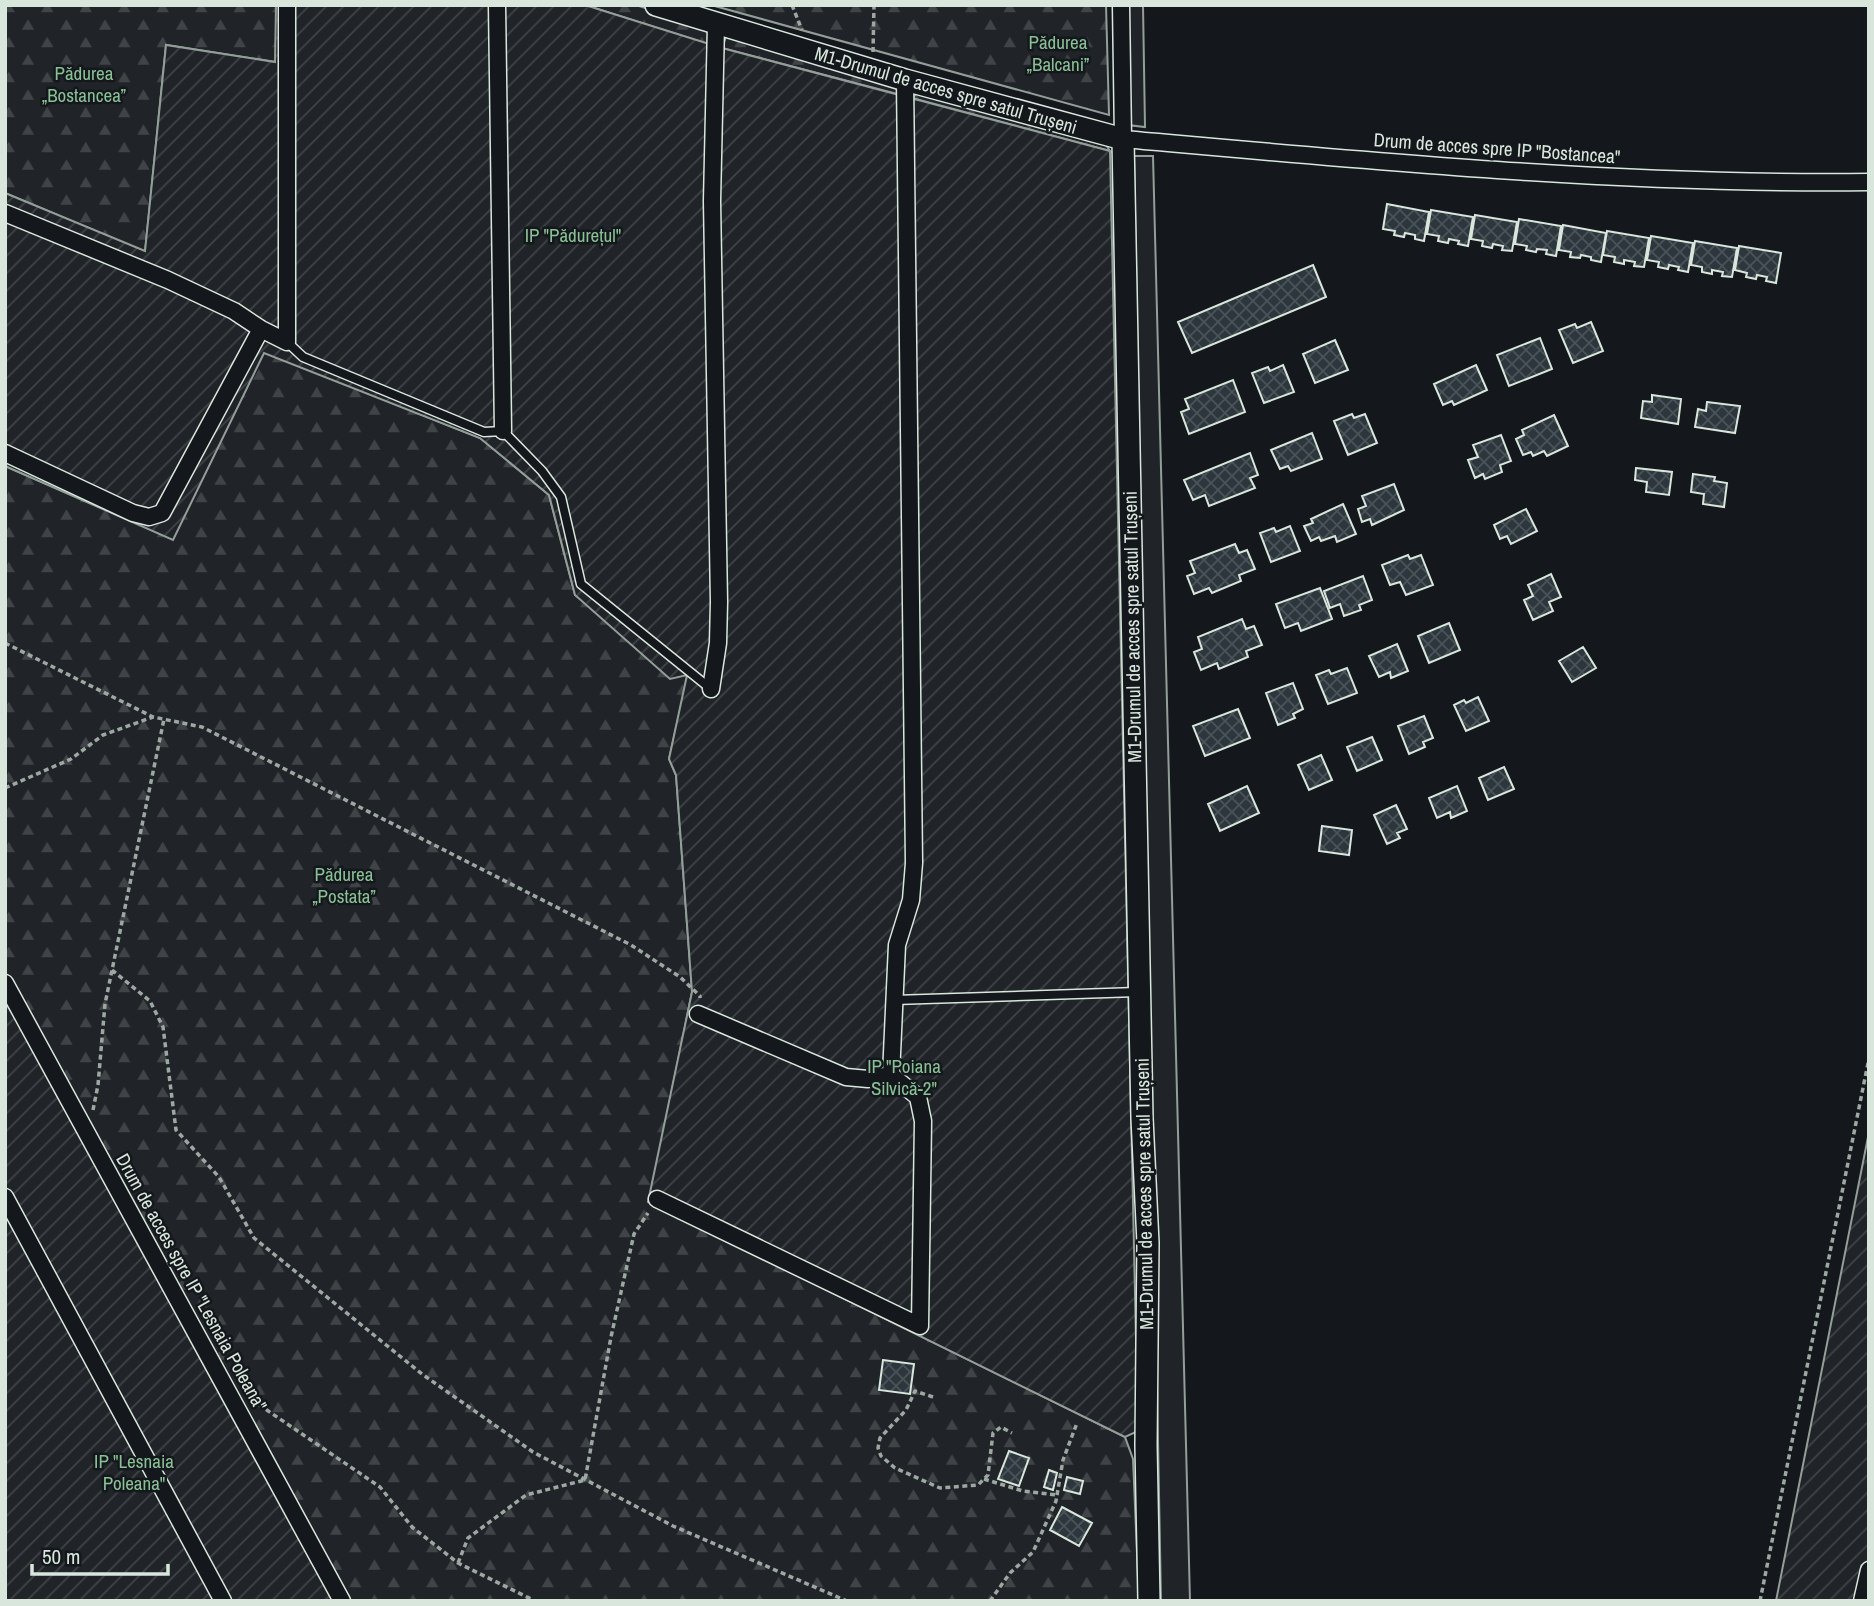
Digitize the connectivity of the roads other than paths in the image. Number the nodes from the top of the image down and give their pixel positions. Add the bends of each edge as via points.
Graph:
1 (287, 5) edge
2 (497, 5) edge
3 (656, 5) edge
4 (1121, 5) edge
5 (716, 24) junction
6 (905, 80) junction
7 (1123, 139) junction
8 (1869, 182) edge
9 (5, 213) edge
10 (261, 329) junction
11 (287, 342) junction
12 (503, 431) junction
13 (5, 453) edge
14 (711, 689) joint
15 (5, 983) edge
16 (1140, 992) junction
17 (894, 1000) junction
18 (698, 1014) road end
19 (891, 1075) junction
20 (5, 1197) edge
21 (657, 1199) road end
22 (1869, 1570) edge
23 (223, 1601) edge
24 (342, 1601) edge
25 (1149, 1601) edge
26 (1862, 1601) edge

1 - 11 street
2 - 12 street
3 - 5 street, M1-Drumul de acces spre satul Trușeni
4 - 7 street
5 - 6 street, M1-Drumul de acces spre satul Trușeni
5 - 14 street via 712,201 719,602
6 - 7 street, M1-Drumul de acces spre satul Trușeni
6 - 17 street via 914,863 911,900 897,945
7 - 8 street, Drum de acces spre IP "Bostancea" via 1627,178
7 - 16 street, M1-Drumul de acces spre satul Trușeni
9 - 10 street via 169,280
10 - 11 street
10 - 13 street via 162,513 149,517 133,513
11 - 12 lane via 303,357 484,432
12 - 14 lane via 561,497 581,584
15 - 24 street, Drum de acces spre IP "Lesnaia Poleana"
16 - 17 lane
16 - 25 street, M1-Drumul de acces spre satul Trușeni via 1148,1243
17 - 19 street
18 - 19 street via 846,1077
19 - 21 street via 918,1097 923,1121 920,1326
20 - 23 street
22 - 26 street

